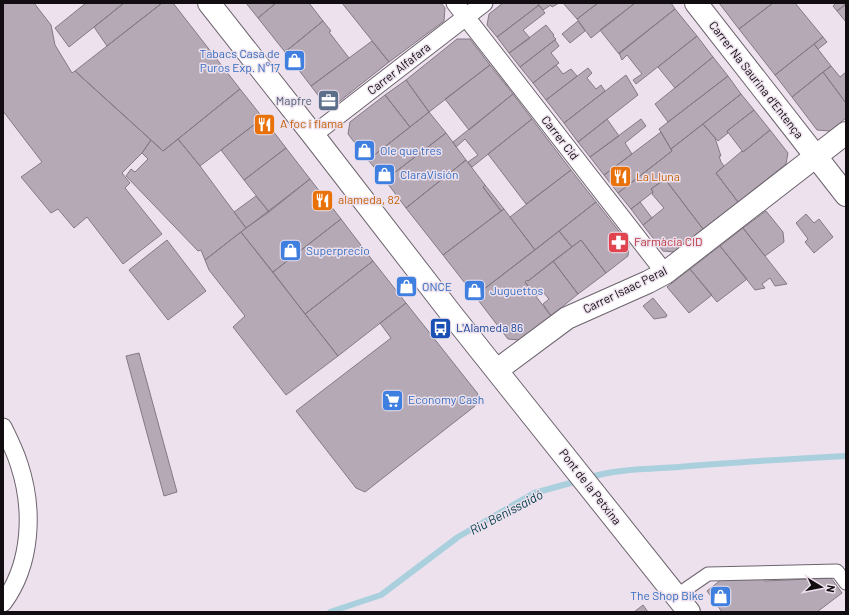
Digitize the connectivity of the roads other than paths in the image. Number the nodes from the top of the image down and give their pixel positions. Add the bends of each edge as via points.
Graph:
1 (210, 3) edge
2 (456, 3) edge
3 (484, 3) edge
4 (696, 3) edge
5 (466, 17) junction
6 (846, 133) edge
7 (313, 135) junction
8 (816, 156) junction
9 (846, 195) edge
10 (665, 273) junction
11 (497, 370) junction
12 (3, 427) edge
13 (846, 583) edge
14 (678, 598) edge
15 (3, 603) edge

1 - 7 main road, Pont de la Petxina
2 - 5 street, Carrer Cid
3 - 5 street, Carrer Alfafara
4 - 8 main road, Carrer Na Saurina d'Entença
5 - 7 street, Carrer Alfafara
5 - 10 street, Carrer Cid
6 - 8 main road, Carrer Isaac Peral
7 - 11 main road, Pont de la Petxina
8 - 9 main road, Carrer Na Saurina d'Entença
8 - 10 main road, Carrer Isaac Peral
10 - 11 main road, Carrer Isaac Peral via 567,318
11 - 14 main road, Pont de la Petxina
12 - 15 street via 21,471 28,526 21,566 14,586
13 - 14 street via 837,571 708,574

